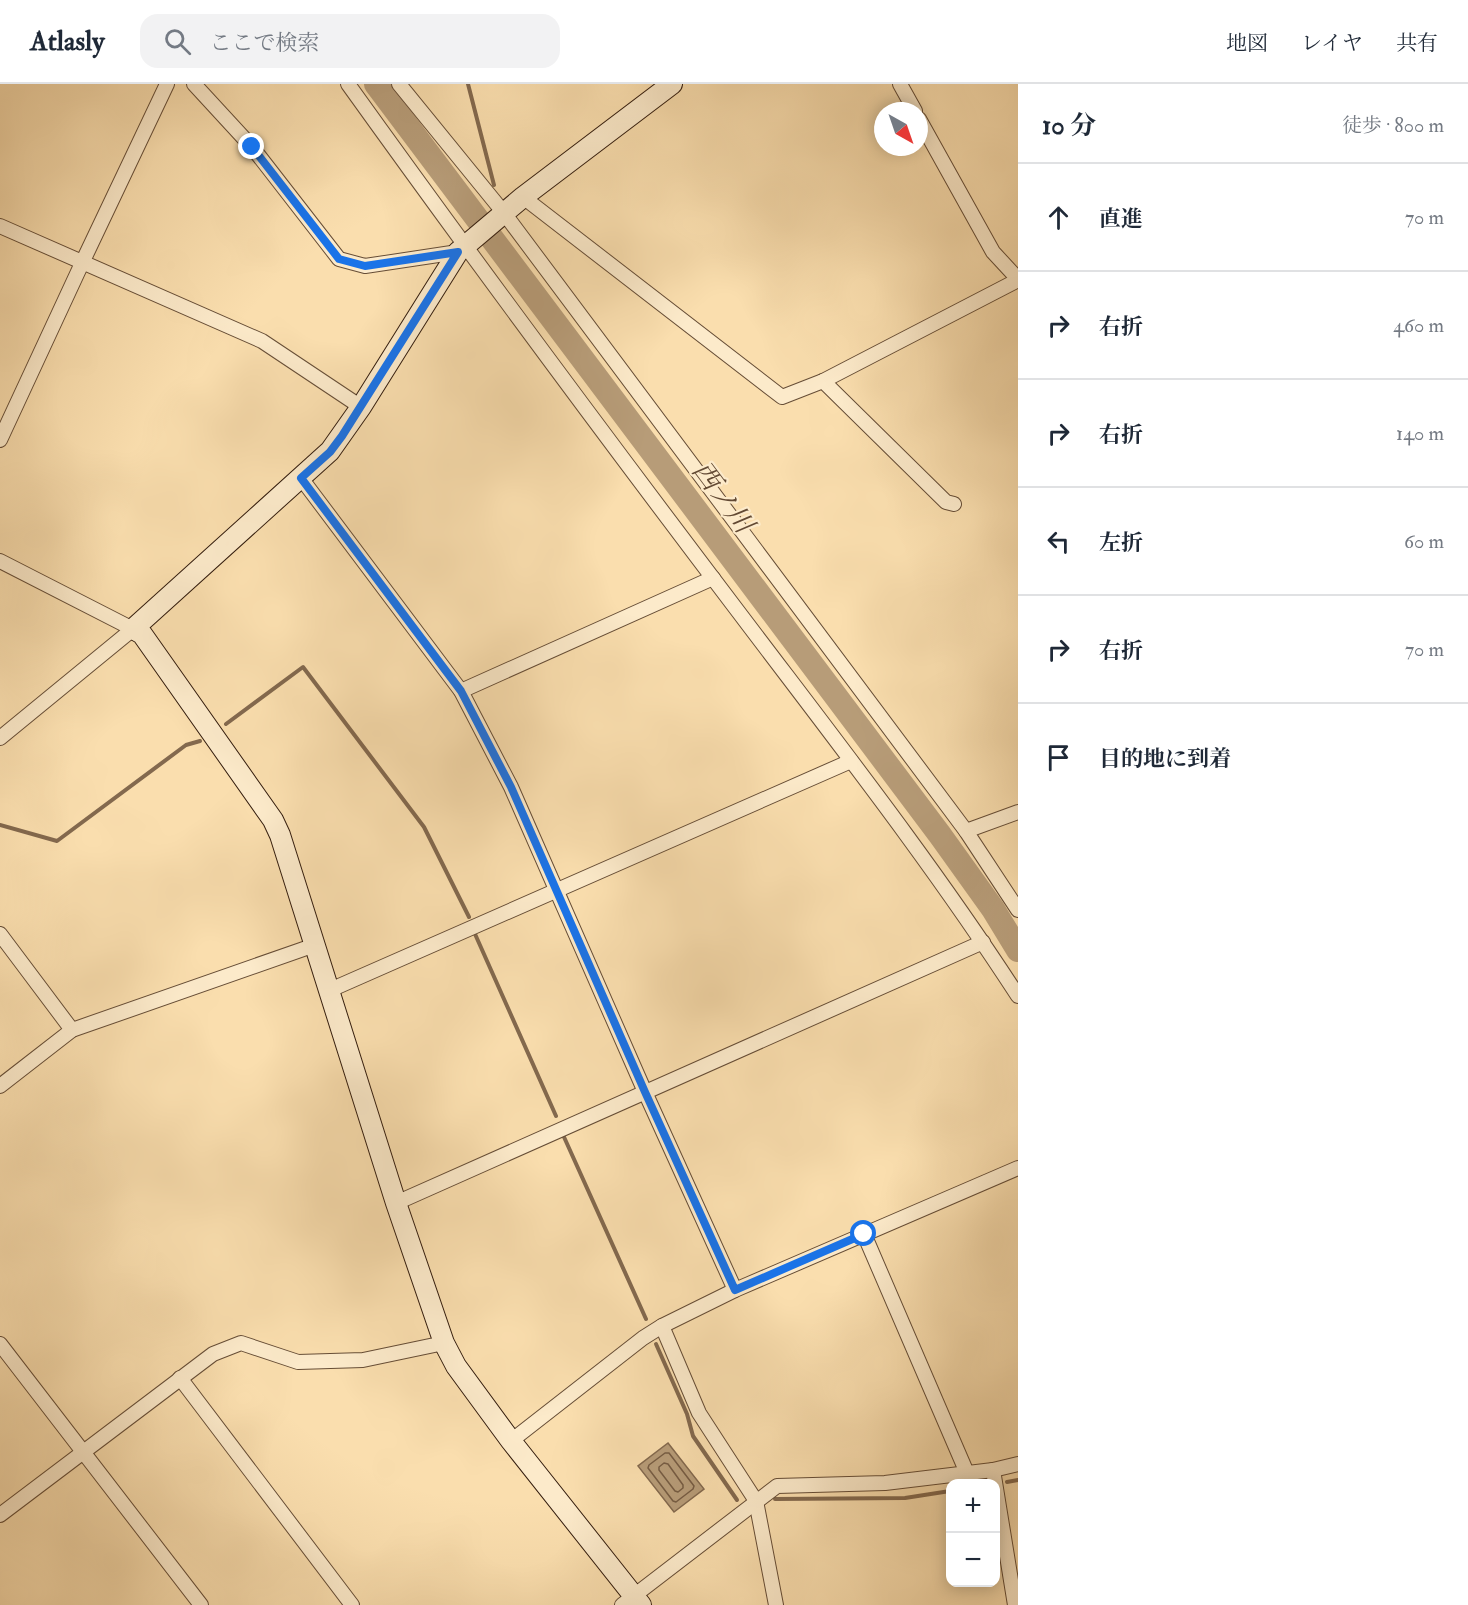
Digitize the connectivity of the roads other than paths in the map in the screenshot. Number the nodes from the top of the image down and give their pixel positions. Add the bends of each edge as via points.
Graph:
1 (168, 84) edge
2 (194, 84) edge
3 (348, 84) edge
4 (399, 84) edge
5 (900, 84) edge
6 (669, 85) edge
7 (910, 102) edge
8 (928, 135) edge
9 (523, 197) junction
10 (499, 217) junction
11 (0, 226) edge
12 (465, 246) junction
13 (83, 261) junction
14 (1018, 279) edge
15 (823, 381) junction
16 (361, 407) junction
17 (0, 440) edge
18 (301, 478) junction
19 (954, 504) dead end
20 (0, 561) edge
21 (713, 578) junction
22 (133, 629) junction
23 (461, 691) junction
24 (0, 738) edge
25 (851, 761) junction
26 (1018, 812) edge
27 (966, 831) junction
28 (556, 891) junction
29 (1018, 910) edge
30 (0, 934) edge
31 (983, 942) junction
32 (315, 945) junction
33 (330, 990) junction
34 (1018, 996) edge
35 (72, 1030) junction
36 (0, 1086) edge
37 (645, 1092) junction
38 (1018, 1168) edge
39 (396, 1203) junction
40 (864, 1234) junction
41 (735, 1290) junction
42 (662, 1326) junction
43 (444, 1343) junction
44 (0, 1344) edge
45 (180, 1378) junction
46 (511, 1441) junction
47 (83, 1452) junction
48 (1018, 1464) edge
49 (993, 1470) junction
50 (967, 1473) junction
51 (756, 1501) junction
52 (0, 1515) edge
53 (632, 1602) edge
54 (201, 1605) edge
55 (352, 1605) edge
56 (776, 1605) edge
57 (1015, 1605) edge

1 - 13 street
2 - 12 street via 252,147 339,259 365,266
3 - 12 street
4 - 10 street
5 - 7 street
6 - 9 street
8 - 14 street via 993,252
9 - 10 street
9 - 15 street via 782,397
10 - 12 street
10 - 27 street
11 - 13 street
12 - 16 street
12 - 21 street
13 - 16 street via 262,340
13 - 17 street
14 - 15 street
15 - 19 street via 946,502
16 - 18 street via 330,452
18 - 22 street
18 - 23 street
20 - 22 street
21 - 23 street
21 - 25 street
22 - 24 street
22 - 32 street via 142,634 273,820
23 - 28 street via 511,787
25 - 28 street
25 - 31 street
26 - 27 street
27 - 29 street
28 - 33 street
28 - 37 street
30 - 35 street
31 - 34 street
31 - 37 street
32 - 33 street
32 - 35 street
33 - 39 street
35 - 36 street
37 - 39 street
37 - 41 street
38 - 40 street
39 - 43 street
40 - 41 street
40 - 50 street
41 - 42 street
42 - 46 street
42 - 51 street via 699,1413
43 - 45 street via 363,1360 298,1362 241,1343 213,1354
43 - 46 street via 456,1366
44 - 47 street
45 - 47 street
45 - 55 street
46 - 53 street
47 - 52 street
47 - 54 street
48 - 49 street
49 - 50 street
49 - 57 street
50 - 51 street via 885,1483 777,1486
51 - 53 street
51 - 56 street

